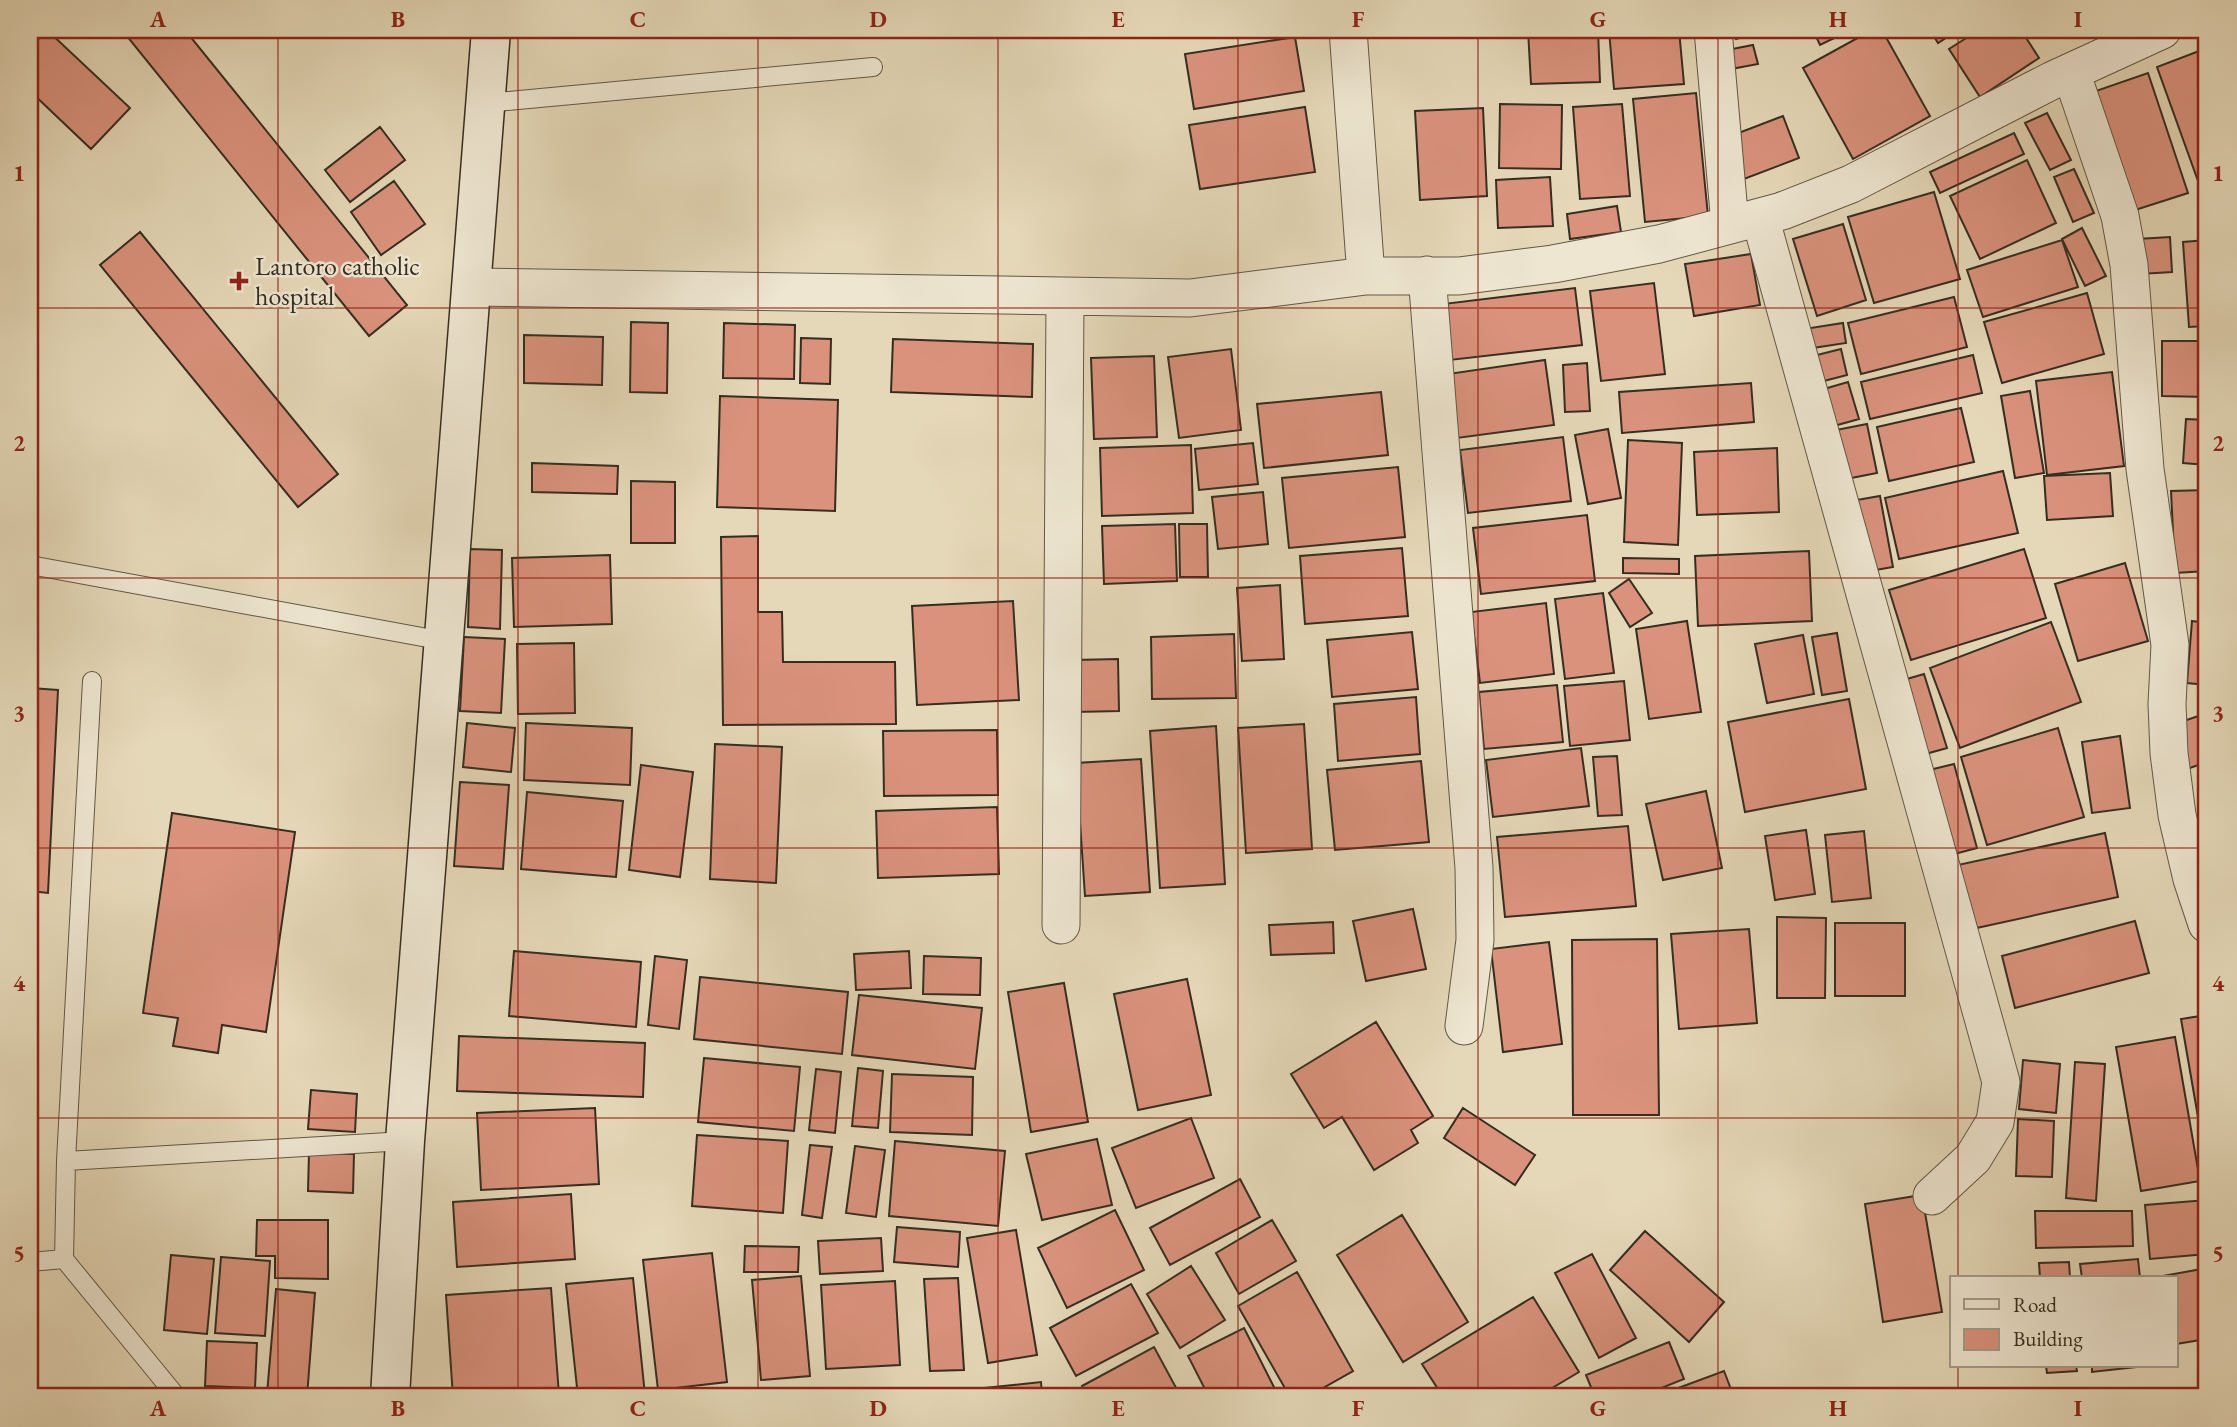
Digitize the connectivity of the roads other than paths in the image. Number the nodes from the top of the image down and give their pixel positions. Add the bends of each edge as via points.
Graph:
1 (491, 30) edge
2 (1348, 30) edge
3 (1713, 30) edge
4 (2162, 30) edge
5 (873, 66) dead end
6 (2071, 72) junction
7 (486, 103) junction
8 (1745, 221) junction
9 (1426, 275) junction
10 (1366, 276) junction
11 (472, 287) junction
12 (1065, 297) junction
13 (30, 565) edge
14 (444, 641) junction
15 (92, 681) dead end
16 (2207, 924) edge
17 (1061, 925) dead end
18 (1464, 1026) dead end
19 (405, 1141) junction
20 (66, 1161) junction
21 (1932, 1196) dead end
22 (64, 1259) junction
23 (30, 1262) edge
24 (177, 1397) edge
25 (390, 1397) edge

1 - 7 street
2 - 10 street
3 - 8 street
4 - 6 street
5 - 7 lane
6 - 8 street via 1851,184
6 - 16 street via 2120,216 2129,265 2145,468 2170,645 2169,753 2177,815
7 - 11 street
8 - 9 street via 1659,244 1553,264 1459,276
8 - 21 street via 2001,1082 1995,1122 1973,1158
9 - 10 street
9 - 18 street via 1474,868 1475,940
10 - 12 street via 1190,298
11 - 12 street
11 - 14 street
12 - 17 street
13 - 14 lane
14 - 19 street
15 - 20 lane
19 - 20 lane
19 - 25 street
20 - 22 lane
22 - 23 lane
22 - 24 lane

